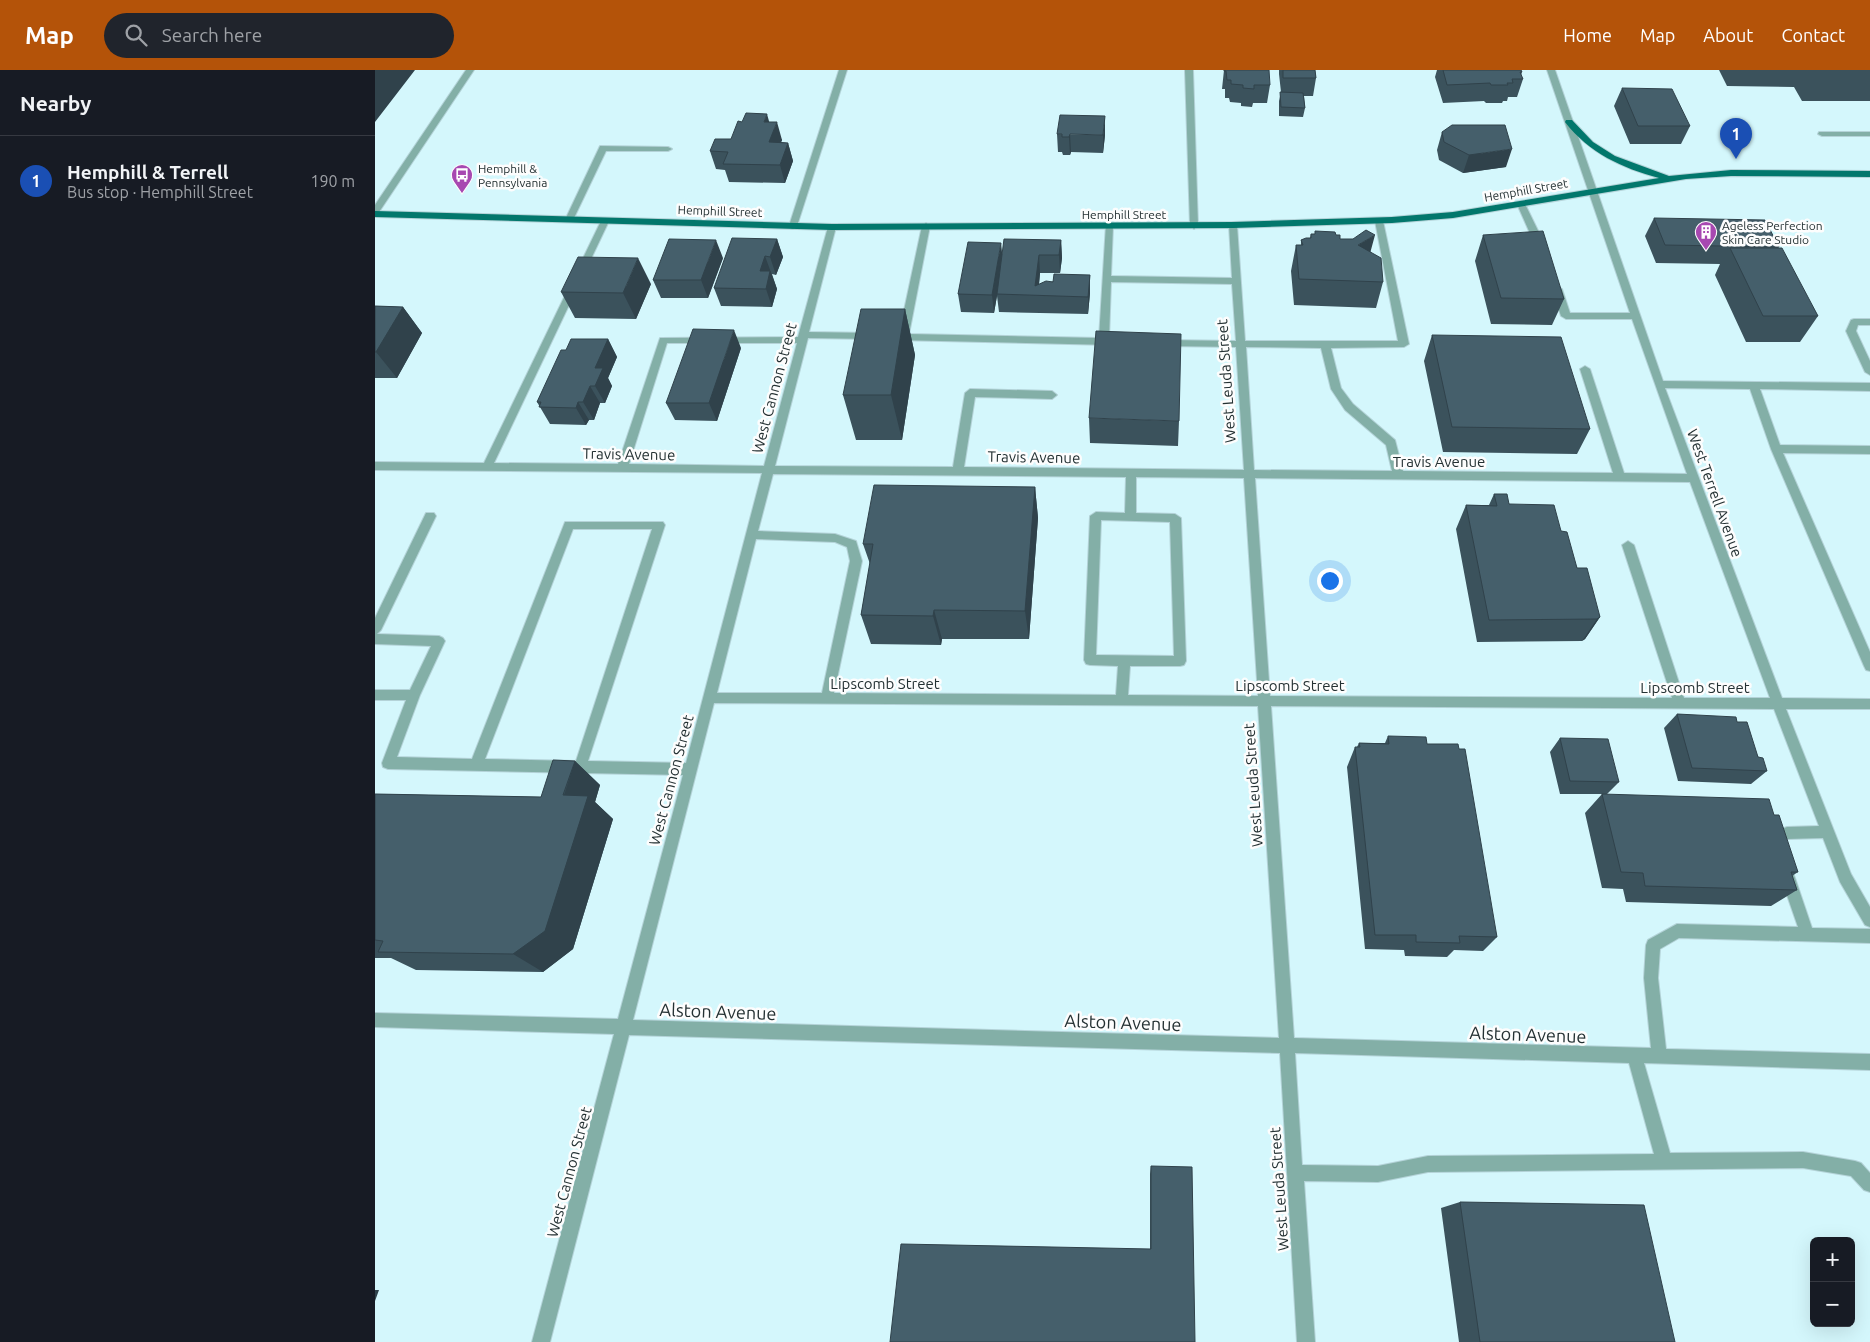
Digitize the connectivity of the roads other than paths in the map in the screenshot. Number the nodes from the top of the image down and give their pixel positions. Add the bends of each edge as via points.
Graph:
1 (470, 70) edge
2 (843, 70) edge
3 (1189, 70) edge
4 (1551, 70) edge
5 (1569, 122) junction
6 (1822, 134) dead end
7 (1870, 134) edge
8 (668, 149) dead end
9 (1870, 174) edge
10 (1670, 178) junction
11 (1592, 191) junction
12 (1521, 204) junction
13 (375, 213) edge
14 (569, 220) junction
15 (605, 220) junction
16 (1379, 220) junction
17 (1233, 225) junction
18 (793, 226) junction
19 (832, 226) junction
20 (926, 226) junction
21 (1109, 226) junction
22 (1194, 226) junction
23 (1545, 255) edge
24 (1107, 279) junction
25 (1236, 281) junction
26 (1554, 281) edge
27 (1636, 316) junction
28 (1870, 322) edge
29 (804, 337) junction
30 (903, 337) junction
31 (1104, 342) junction
32 (1123, 342) edge
33 (1151, 342) edge
34 (1240, 344) junction
35 (1325, 345) junction
36 (1585, 369) dead end
37 (1870, 372) edge
38 (1659, 384) junction
39 (1753, 384) junction
40 (1870, 387) edge
41 (1052, 395) dead end
42 (1776, 449) junction
43 (1870, 450) edge
44 (375, 466) edge
45 (487, 467) junction
46 (622, 469) junction
47 (769, 470) junction
48 (957, 471) junction
49 (1131, 473) junction
50 (1249, 474) junction
51 (1398, 475) junction
52 (1620, 477) junction
53 (1693, 478) junction
54 (430, 516) dead end
55 (1130, 517) junction
56 (752, 535) junction
57 (1628, 545) dead end
58 (375, 630) edge
59 (375, 639) edge
60 (1124, 661) junction
61 (1870, 666) edge
62 (375, 695) edge
63 (414, 695) junction
64 (709, 698) junction
65 (827, 698) junction
66 (1122, 700) junction
67 (1263, 701) junction
68 (1680, 703) junction
69 (1778, 704) junction
70 (1870, 704) edge
71 (476, 765) junction
72 (580, 767) junction
73 (690, 769) junction
74 (1827, 832) junction
75 (1870, 920) edge
76 (1808, 935) junction
77 (1870, 936) edge
78 (375, 1020) edge
79 (624, 1026) junction
80 (1286, 1046) junction
81 (1633, 1055) junction
82 (1659, 1056) junction
83 (1870, 1062) edge
84 (1664, 1162) junction
85 (1295, 1173) junction
86 (1870, 1184) edge
87 (541, 1342) edge
88 (1306, 1342) edge

1 - 13 street
2 - 18 street
3 - 22 street
4 - 5 street, West Terrell Avenue
5 - 10 main road via 1584,140 1606,156
5 - 11 street, West Terrell Avenue
6 - 7 street
8 - 14 street via 603,148
9 - 10 main road, Hemphill Street via 1731,173
10 - 11 main road, Hemphill Street
11 - 12 main road, Hemphill Street
11 - 27 street, West Terrell Avenue
12 - 16 main road, Hemphill Street via 1453,215
12 - 23 street
13 - 14 main road, Hemphill Street
14 - 15 main road, Hemphill Street
15 - 18 main road, Hemphill Street
15 - 45 street
16 - 17 main road, Hemphill Street
16 - 35 street via 1404,344
17 - 22 main road, Hemphill Street
17 - 25 street, West Leuda Street
18 - 19 main road, Hemphill Street
19 - 20 main road, Hemphill Street
19 - 29 street, West Cannon Street
20 - 21 main road, Hemphill Street
20 - 30 street
21 - 22 main road, Hemphill Street
21 - 24 street
24 - 25 street
24 - 31 street
25 - 34 street, West Leuda Street
26 - 27 street via 1566,316
27 - 38 street, West Terrell Avenue
28 - 37 street via 1854,322 1851,331
29 - 30 street
29 - 46 street via 663,340
29 - 47 street, West Cannon Street
30 - 31 street
31 - 32 street
33 - 34 street
34 - 35 street
34 - 50 street, West Leuda Street
35 - 51 street via 1336,390 1349,407 1391,443
36 - 52 street
38 - 39 street
38 - 53 street, West Terrell Avenue
39 - 40 street
39 - 42 street
41 - 48 street via 970,393
42 - 43 street
42 - 61 street
44 - 45 street, Travis Avenue
45 - 46 street, Travis Avenue
46 - 47 street, Travis Avenue
47 - 48 street, Travis Avenue
47 - 56 street, West Cannon Street
48 - 49 street, Travis Avenue
49 - 50 street, Travis Avenue
49 - 55 street
50 - 51 street, Travis Avenue
50 - 67 street, West Leuda Street
51 - 52 street, Travis Avenue
52 - 53 street, Travis Avenue
53 - 69 street, West Terrell Avenue
54 - 58 street
55 - 60 street via 1096,516 1090,660
55 - 60 street via 1175,518 1181,661
56 - 64 street, West Cannon Street
56 - 65 street via 835,538 852,544 856,561
57 - 68 street
59 - 63 street via 439,641
60 - 66 street
62 - 63 street
63 - 71 street via 388,763
64 - 65 street, Lipscomb Street
64 - 73 street, West Cannon Street
65 - 66 street, Lipscomb Street
66 - 67 street, Lipscomb Street
67 - 68 street, Lipscomb Street
67 - 80 street, West Leuda Street
68 - 69 street, Lipscomb Street
69 - 70 street, Lipscomb Street
69 - 74 street, West Terrell Avenue
71 - 72 street
71 - 72 street via 569,525 659,525
72 - 73 street
73 - 79 street, West Cannon Street
74 - 75 street, West Terrell Avenue via 1845,877
74 - 76 street via 1779,836 1778,847
76 - 77 street
76 - 82 street via 1677,931 1653,945 1651,978
78 - 79 street, Alston Avenue
79 - 80 street, Alston Avenue
79 - 87 street, West Cannon Street
80 - 81 street, Alston Avenue
80 - 85 street, West Leuda Street
81 - 82 street, Alston Avenue
81 - 84 street
82 - 83 street, Alston Avenue
84 - 85 street via 1428,1164 1378,1174
84 - 86 street via 1803,1160 1855,1169
85 - 88 street, West Leuda Street

